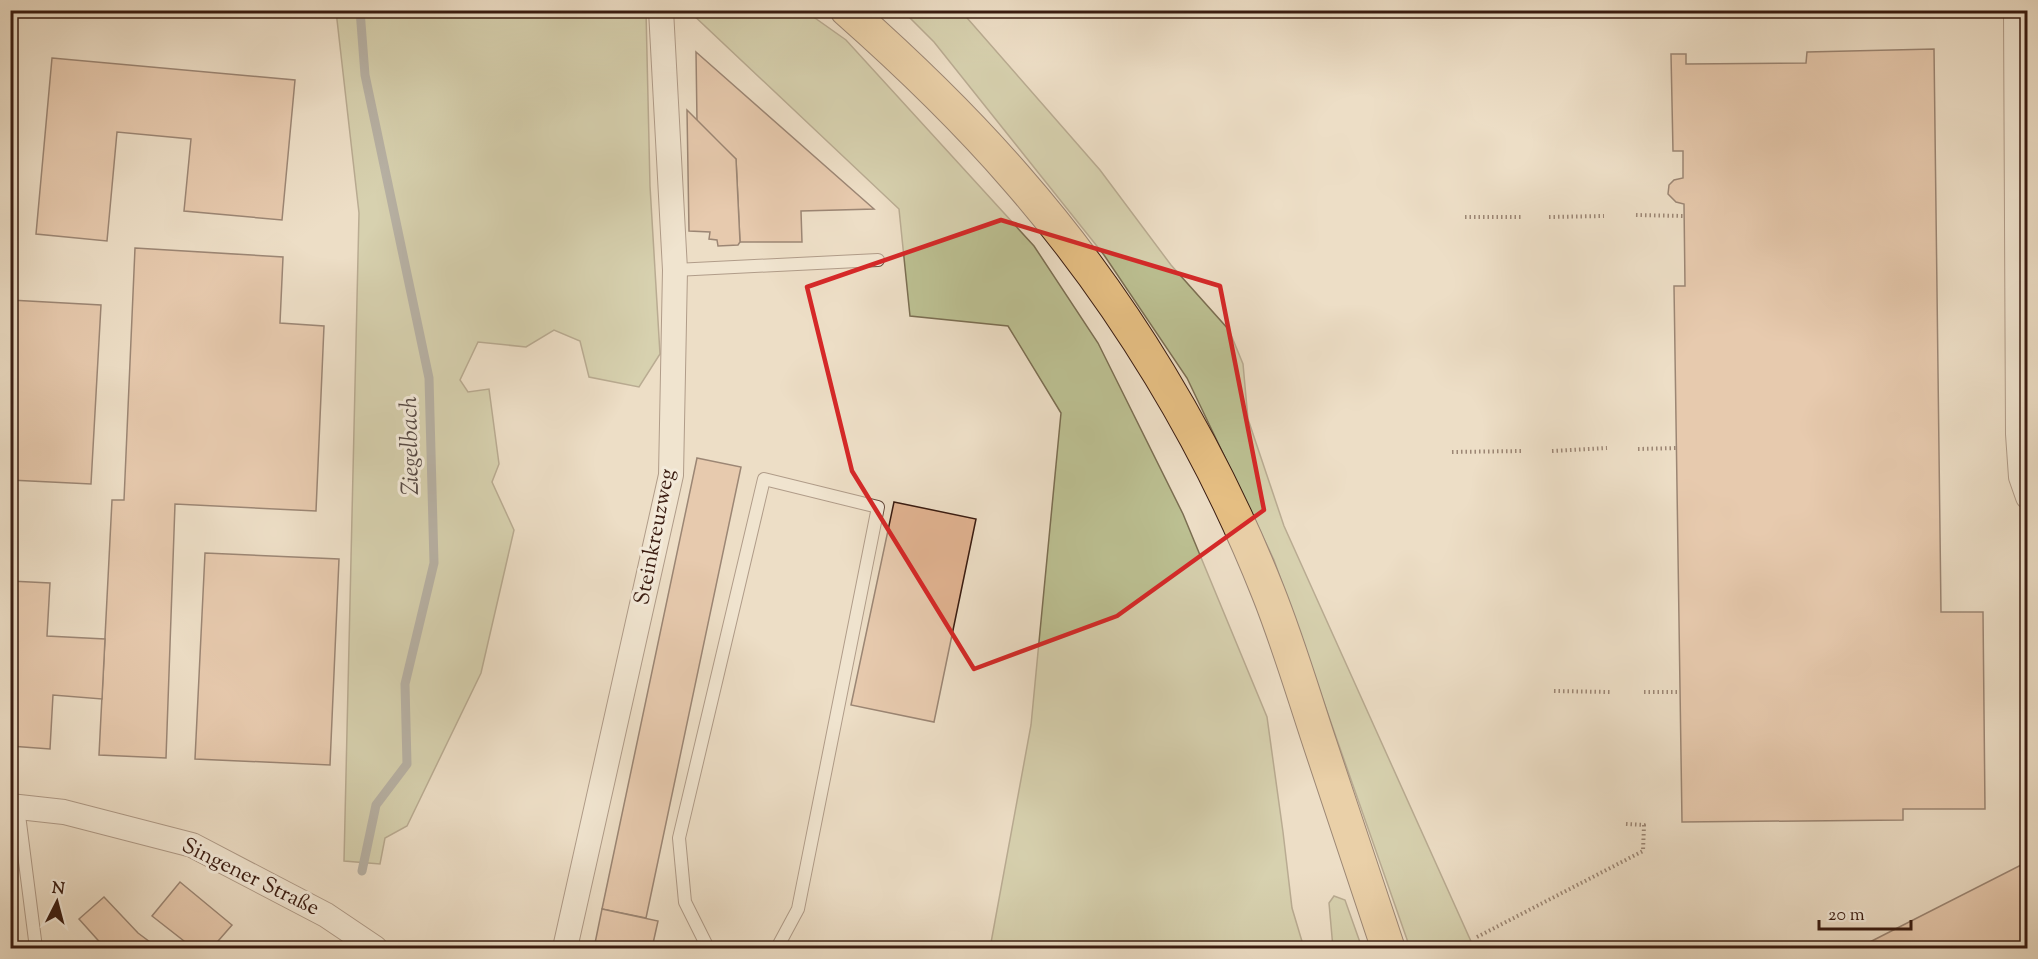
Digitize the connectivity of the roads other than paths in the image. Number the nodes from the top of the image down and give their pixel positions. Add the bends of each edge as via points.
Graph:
1 (661, 10) edge
2 (847, 10) edge
3 (2016, 10) edge
4 (878, 260) dead end
5 (675, 270) junction
6 (2028, 497) edge
7 (14, 806) edge
8 (36, 948) edge
9 (375, 948) edge
10 (565, 948) edge
11 (708, 948) edge
12 (777, 948) edge
13 (1388, 948) edge

1 - 5 street, Steinkreuzweg
2 - 13 main road via 906,63 1017,179 1114,306 1164,383 1230,506 1267,590 1296,666
3 - 6 street via 2018,434 2021,477
4 - 5 lane
5 - 10 street, Steinkreuzweg via 671,475
7 - 8 lane
7 - 9 street, Singener Straße via 64,812 192,845 326,915
11 - 12 lane via 685,902 679,838 764,479 878,507 798,909

